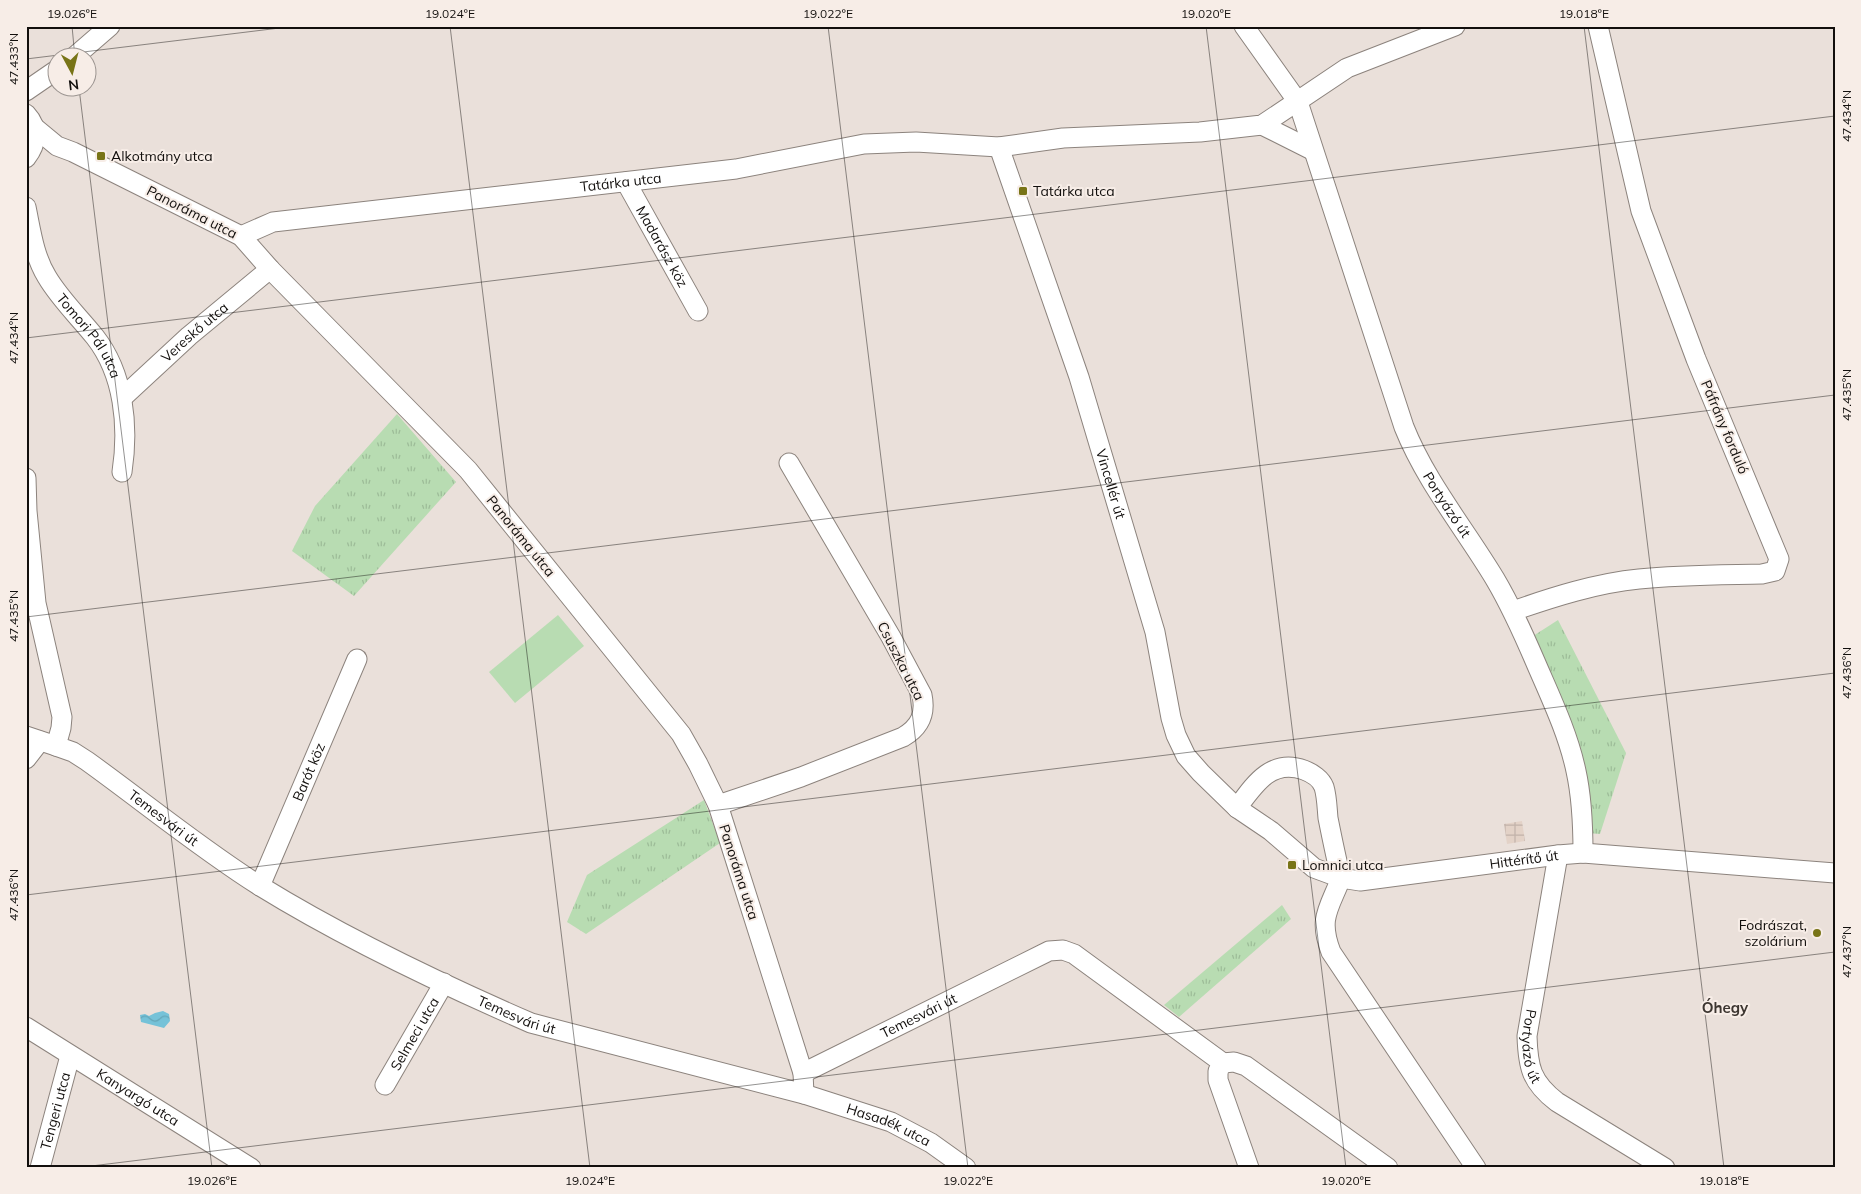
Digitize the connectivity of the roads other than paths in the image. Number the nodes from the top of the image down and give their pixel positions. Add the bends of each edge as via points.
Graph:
1 (1244, 26) edge
2 (1455, 26) edge
3 (1598, 26) edge
4 (109, 27) edge
5 (85, 48) edge
6 (48, 81) edge
7 (1298, 102) junction
8 (28, 106) edge
9 (1262, 125) junction
10 (57, 146) junction
11 (999, 147) junction
12 (1312, 150) junction
13 (29, 154) edge
14 (626, 182) junction
15 (26, 207) edge
16 (241, 236) junction
17 (270, 269) junction
18 (698, 311) dead end
19 (122, 398) junction
20 (789, 463) dead end
21 (122, 472) dead end
22 (26, 478) edge
23 (1513, 612) junction
24 (357, 659) dead end
25 (41, 741) edge
26 (26, 759) edge
27 (718, 805) junction
28 (1237, 808) junction
29 (1582, 853) junction
30 (1558, 854) junction
31 (1835, 873) edge
32 (1341, 878) junction
33 (260, 886) junction
34 (444, 984) junction
35 (26, 1027) edge
36 (70, 1056) junction
37 (1224, 1063) junction
38 (803, 1073) junction
39 (385, 1085) dead end
40 (804, 1094) junction
41 (40, 1168) edge
42 (251, 1168) edge
43 (966, 1168) edge
44 (1250, 1168) edge
45 (1388, 1168) edge
46 (1476, 1168) edge
47 (1665, 1168) edge

1 - 7 street, Portyázó út
2 - 7 street, Tatárka utca via 1347,68
3 - 23 street, Páfrány forduló via 1641,211 1696,359 1779,559 1775,571 1762,574 1638,579 1539,602
4 - 5 street
6 - 8 street
7 - 9 street, Tatárka utca
7 - 12 street, Portyázó út
8 - 10 street, Panoráma utca
8 - 13 street via 36,139
9 - 11 street, Tatárka utca via 1200,132 1063,138
9 - 12 street
10 - 13 street via 43,145
10 - 16 street, Panoráma utca
11 - 14 street, Tatárka utca via 916,142 864,144 736,169
11 - 28 street, Vincellér út via 1088,406 1154,632 1176,734 1186,756
12 - 23 street, Portyázó út via 1414,452
14 - 16 street, Tatárka utca via 273,222
14 - 18 street, Madarász köz
15 - 19 street, Tomori Pál utca via 43,270 108,356
16 - 17 street, Panoráma utca
17 - 19 street, Vereskő utca via 189,336
17 - 27 street, Panoráma utca via 468,470 681,734
19 - 21 street, Tomori Pál utca via 126,449
20 - 27 street, Csuszka utca via 918,687 924,704 922,714 919,724 903,737
22 - 25 street via 35,594 62,717 61,728
23 - 29 street, Portyázó út via 1551,698 1576,769 1583,823
24 - 33 street, Barót köz
25 - 26 street
25 - 33 street, Temesvári út via 88,761
27 - 38 street, Panoráma utca
28 - 32 street, Hittérítő út via 1271,831 1314,868
28 - 32 street via 1256,783 1279,768 1296,767 1313,773 1323,785
29 - 30 street, Hittérítő út
29 - 31 street, Hittérítő út
30 - 32 street, Hittérítő út via 1360,881
30 - 47 street, Portyázó út via 1527,1036 1530,1069 1543,1089 1557,1102
32 - 46 street via 1324,921 1331,952
33 - 34 street, Temesvári út via 331,928
34 - 39 street, Selmeci utca
34 - 40 street, Temesvári út via 531,1023
35 - 36 street, Kanyargó utca
36 - 41 street, Tengeri utca
36 - 42 street, Kanyargó utca
37 - 38 street, Temesvári út via 1074,954 1062,950 1049,951
37 - 44 street via 1218,1071 1218,1080
37 - 45 street via 1246,1066
38 - 40 street
40 - 43 street, Hasadék utca via 892,1122 931,1143

